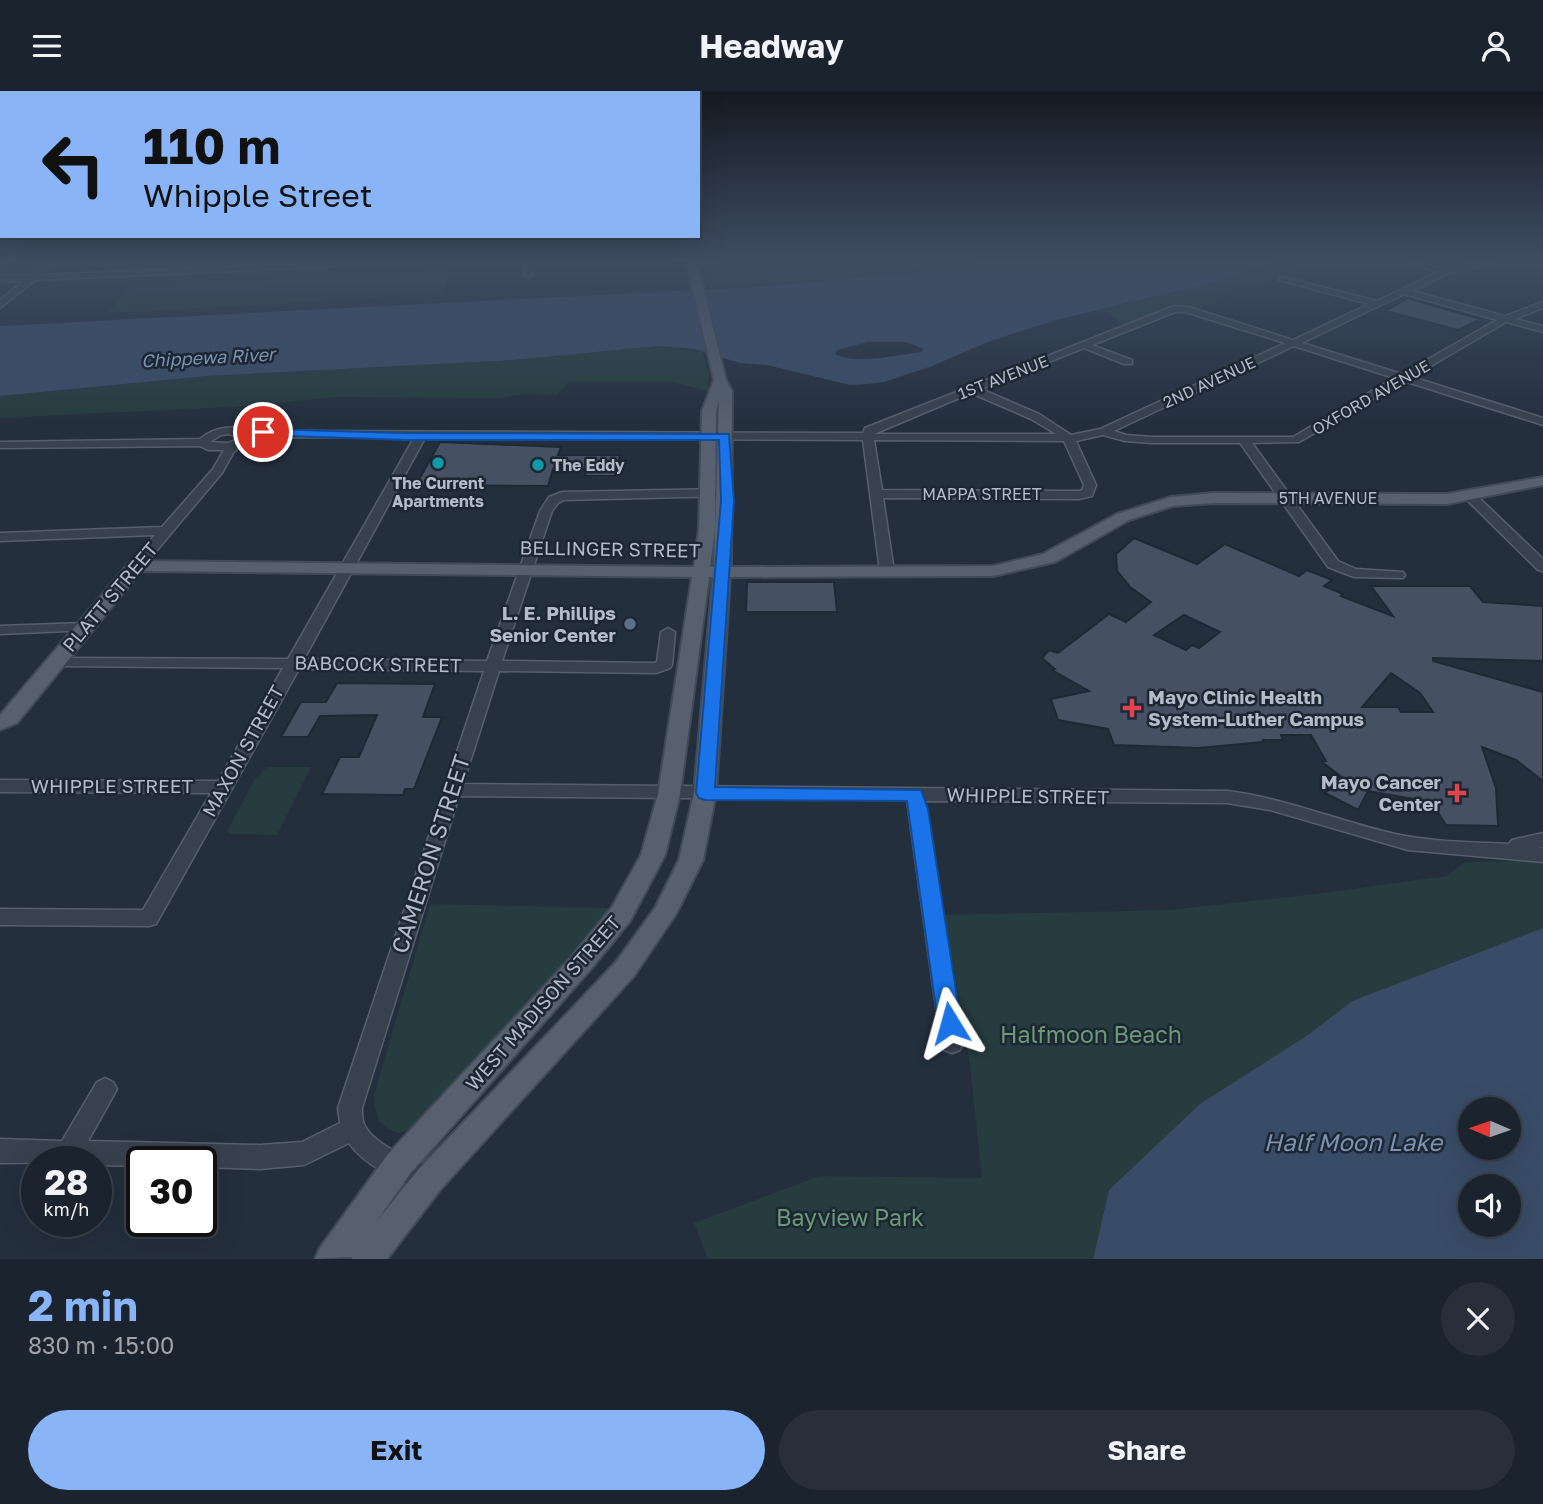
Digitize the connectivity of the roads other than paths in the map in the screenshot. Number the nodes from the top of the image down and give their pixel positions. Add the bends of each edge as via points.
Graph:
1 (705, 314) edge
2 (1163, 314) edge
3 (1201, 314) edge
4 (1353, 314) edge
5 (1485, 314) edge
6 (1520, 314) edge
7 (1505, 319) junction
8 (1543, 329) edge
9 (1293, 342) junction
10 (1084, 345) junction
11 (1128, 362) dead end
12 (1405, 377) junction
13 (720, 380) junction
14 (971, 389) junction
15 (1543, 422) edge
16 (1104, 431) junction
17 (420, 437) junction
18 (708, 437) junction
19 (724, 437) junction
20 (867, 438) junction
21 (241, 439) junction
22 (1069, 439) junction
23 (207, 441) junction
24 (1244, 441) junction
25 (0, 445) edge
26 (210, 478) junction
27 (1543, 481) edge
28 (708, 492) junction
29 (727, 493) junction
30 (876, 494) junction
31 (1470, 496) junction
32 (1284, 498) junction
33 (1114, 522) joint
34 (166, 531) junction
35 (0, 537) edge
36 (136, 565) junction
37 (348, 566) junction
38 (1543, 567) edge
39 (526, 568) junction
40 (722, 571) junction
41 (887, 571) junction
42 (701, 572) junction
43 (1398, 575) dead end
44 (85, 627) junction
45 (0, 630) edge
46 (668, 632) dead end
47 (57, 661) junction
48 (292, 663) junction
49 (494, 666) junction
50 (3, 725) edge
51 (0, 786) edge
52 (224, 787) junction
53 (453, 790) junction
54 (705, 793) junction
55 (669, 794) junction
56 (914, 795) junction
57 (1543, 840) edge
58 (1514, 851) junction
59 (1543, 855) edge
60 (0, 917) edge
61 (953, 1043) dead end
62 (105, 1089) dead end
63 (353, 1129) junction
64 (72, 1146) edge
65 (0, 1151) edge
66 (21, 1151) edge
67 (112, 1153) edge
68 (399, 1164) junction
69 (429, 1179) junction
70 (331, 1259) edge
71 (367, 1259) edge

1 - 13 main road, WEST MADISON STREET
2 - 10 street, 1ST AVENUE
3 - 9 street, 1ST AVENUE
4 - 9 street, 2ND AVENUE
5 - 7 street
6 - 7 street, OXFORD AVENUE
7 - 8 street
7 - 12 street, OXFORD AVENUE
9 - 12 street
9 - 16 street, 2ND AVENUE
10 - 11 street
10 - 14 street, 1ST AVENUE
12 - 15 street
12 - 24 street, OXFORD AVENUE via 1302,438
13 - 18 main road, WEST MADISON STREET via 711,402
13 - 19 main road, WEST MADISON STREET via 726,391
14 - 20 street, 1ST AVENUE via 872,428
14 - 22 street
16 - 22 street, 2ND AVENUE
16 - 24 street, OXFORD AVENUE via 1135,439
17 - 18 street
17 - 21 street
17 - 37 street, MAXON STREET
18 - 19 street
18 - 28 main road, WEST MADISON STREET
19 - 20 street
19 - 29 main road, WEST MADISON STREET
20 - 22 street
20 - 30 street
21 - 23 street via 224,432
21 - 26 street, PLATT STREET
22 - 30 street, MAPPA STREET via 1090,485 1088,492 1079,495
23 - 25 street
23 - 26 street
24 - 32 street
26 - 34 street, PLATT STREET
27 - 31 main road, 5TH AVENUE via 1511,484
28 - 29 street
28 - 39 street, CAMERON STREET via 557,497 546,510
28 - 42 main road, WEST MADISON STREET
29 - 40 main road, WEST MADISON STREET
30 - 41 street
31 - 32 main road, 5TH AVENUE
31 - 38 street
32 - 33 main road, 5TH AVENUE via 1191,499 1155,506
32 - 43 street via 1330,562 1345,571
33 - 41 main road, BELLINGER STREET via 1063,552 1022,566 993,571
34 - 35 street
34 - 36 street, PLATT STREET
36 - 37 main road, BELLINGER STREET
36 - 44 main road, PLATT STREET
37 - 39 main road, BELLINGER STREET
37 - 48 street, MAXON STREET
39 - 42 main road, BELLINGER STREET
39 - 49 street, CAMERON STREET
40 - 41 main road, BELLINGER STREET
40 - 42 main road, BELLINGER STREET
40 - 54 main road, WEST MADISON STREET
42 - 55 main road, WEST MADISON STREET
44 - 45 street
44 - 47 main road, PLATT STREET
46 - 49 street, BABCOCK STREET via 661,668
47 - 48 street, BABCOCK STREET
47 - 50 main road, PLATT STREET
48 - 49 street, BABCOCK STREET
48 - 52 street, MAXON STREET
49 - 53 street, CAMERON STREET
51 - 52 street, WHIPPLE STREET
52 - 60 street, MAXON STREET via 149,918
53 - 55 street, WHIPPLE STREET
53 - 63 street, CAMERON STREET via 356,1084 350,1108
54 - 55 street, WHIPPLE STREET
54 - 56 street, WHIPPLE STREET
54 - 69 main road, WEST MADISON STREET via 691,860 657,926 625,969
55 - 68 main road, WEST MADISON STREET via 653,855 621,914
56 - 58 street, WHIPPLE STREET via 1237,798 1267,802 1412,843
56 - 61 street
57 - 58 street, WHIPPLE STREET
58 - 59 street, WHIPPLE STREET
62 - 64 street
63 - 67 street via 320,1147 283,1156
63 - 68 street via 363,1142
65 - 66 street
68 - 69 street
68 - 70 main road, WEST MADISON STREET
69 - 71 main road, WEST MADISON STREET

